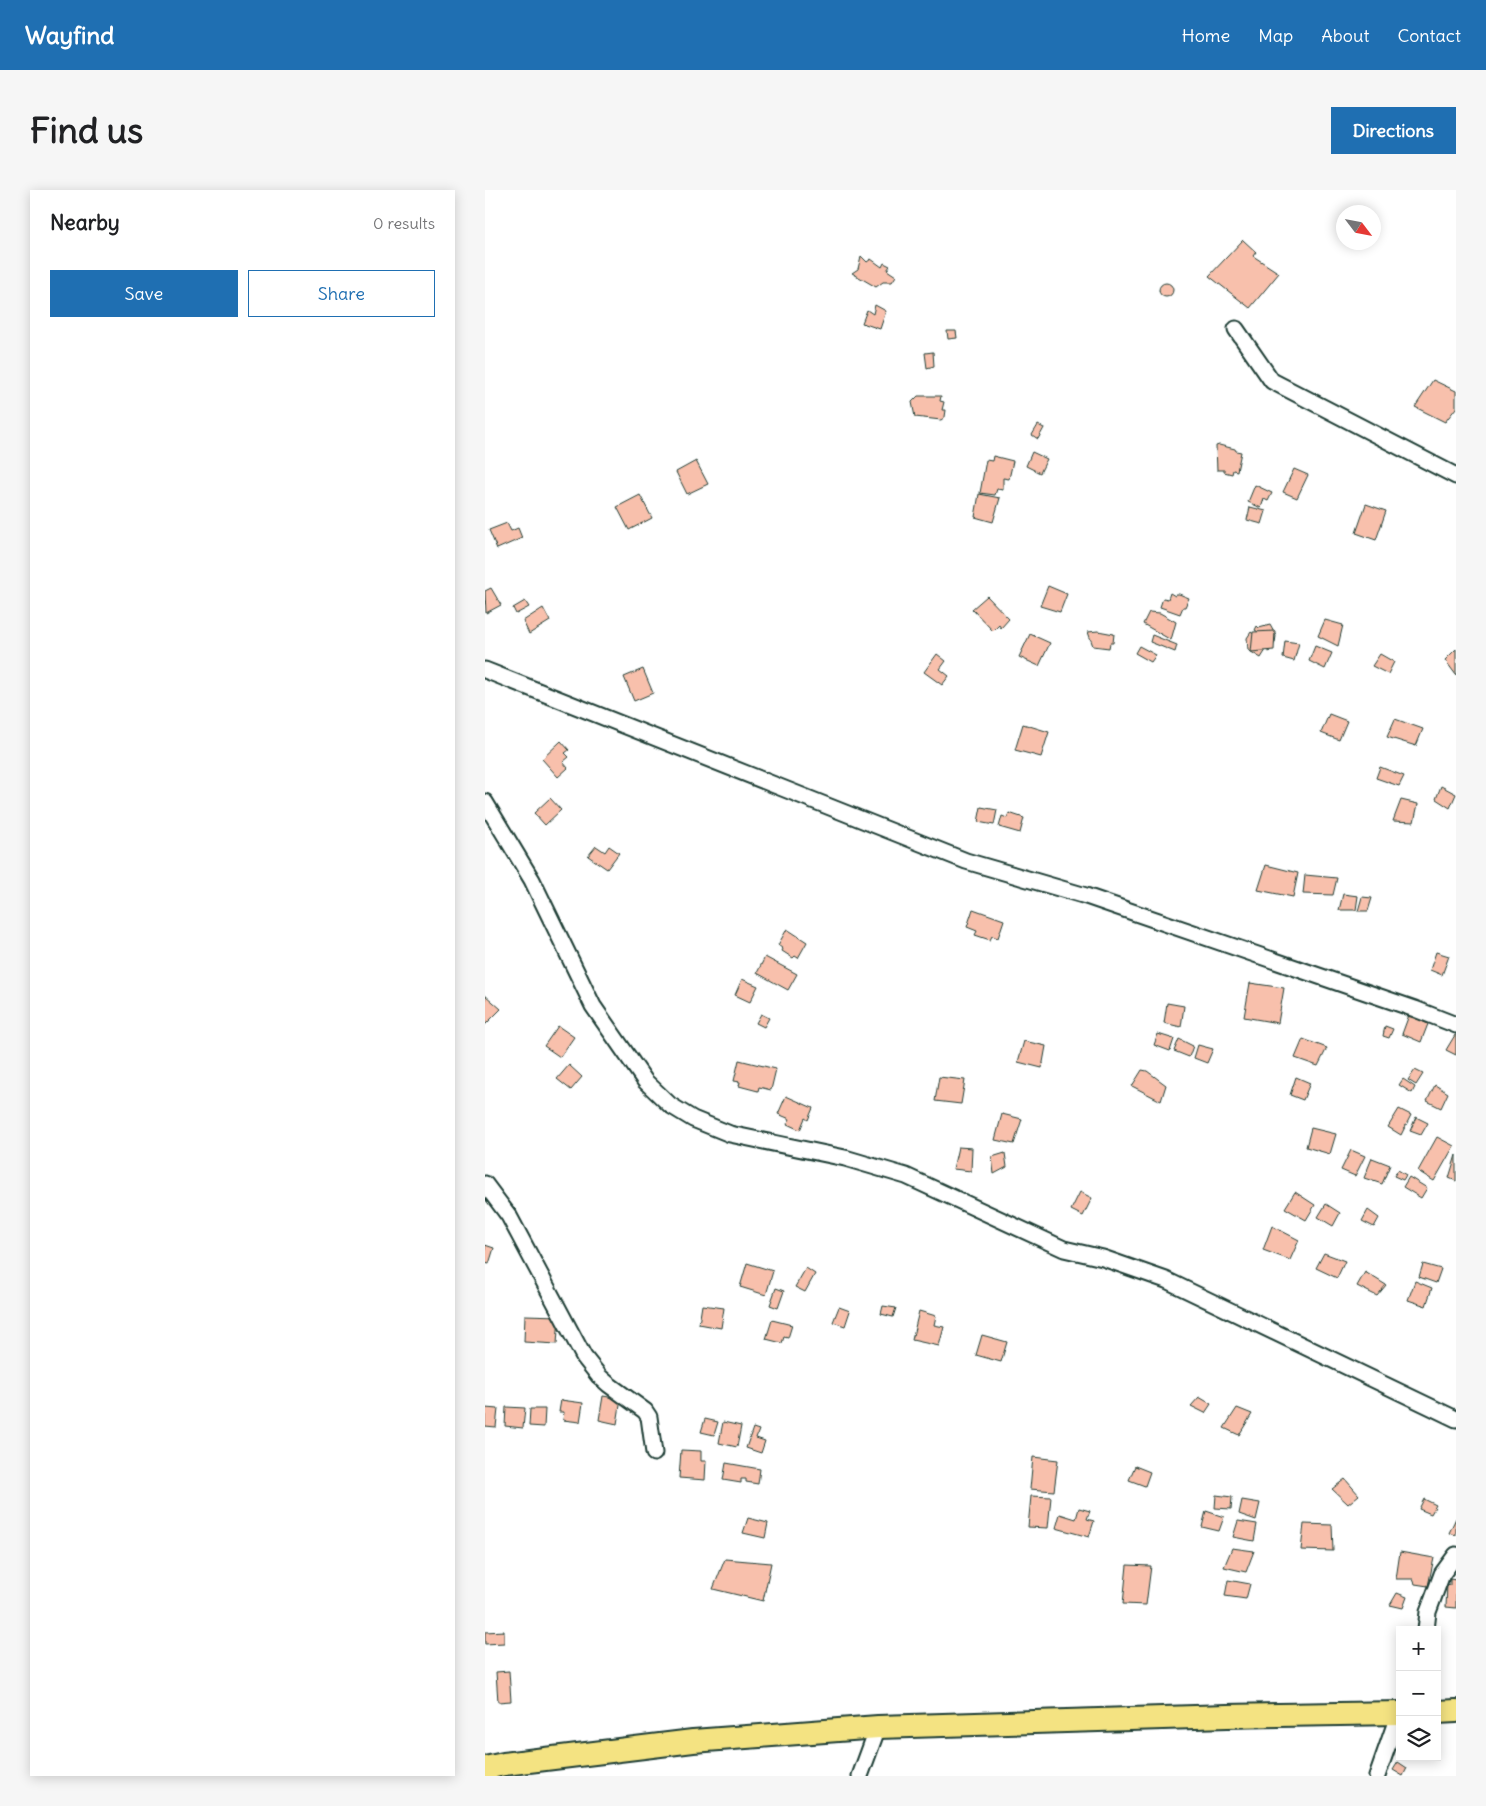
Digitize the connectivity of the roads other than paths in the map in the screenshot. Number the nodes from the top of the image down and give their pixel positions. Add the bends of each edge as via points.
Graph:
1 (1236, 329) dead end
2 (1456, 476) edge
3 (485, 670) edge
4 (485, 802) edge
5 (1456, 1025) edge
6 (485, 1184) edge
7 (1456, 1419) edge
8 (654, 1453) dead end
9 (1456, 1555) edge
10 (1427, 1626) edge
11 (1456, 1711) edge
12 (1396, 1712) edge
13 (1441, 1712) edge
14 (1398, 1716) edge
15 (878, 1727) junction
16 (485, 1768) edge
17 (860, 1776) edge
18 (1377, 1776) edge

1 - 2 street via 1272,381
3 - 5 street via 966,861 1086,896
4 - 7 street via 532,880 593,1006 645,1081 670,1105 693,1119 730,1134 845,1158 906,1176 1065,1249 1103,1258 1165,1280
6 - 8 street via 509,1216 584,1357 599,1376 649,1417
9 - 10 street via 1442,1574
11 - 13 highway
12 - 15 highway
14 - 18 street
15 - 16 highway via 693,1741
15 - 17 street

